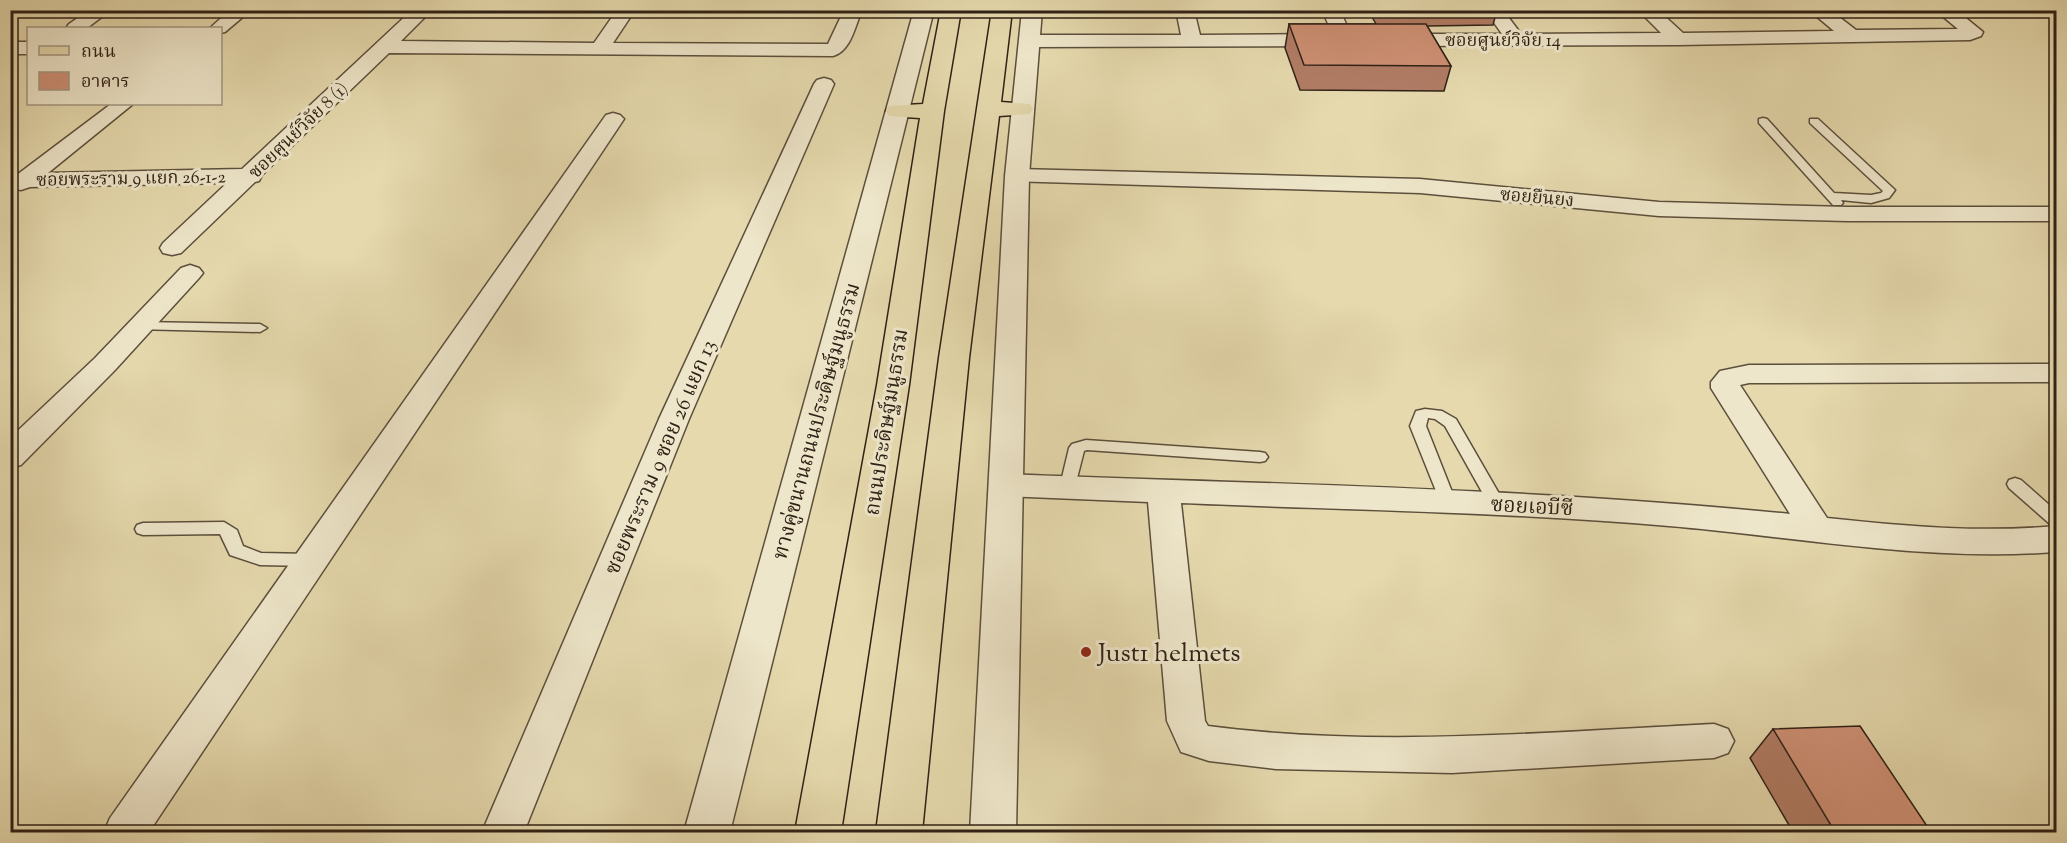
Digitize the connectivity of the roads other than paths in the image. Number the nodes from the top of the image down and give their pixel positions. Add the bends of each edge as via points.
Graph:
1 (102, 10) edge
2 (242, 10) edge
3 (423, 10) edge
4 (626, 10) edge
5 (853, 10) edge
6 (924, 10) edge
7 (951, 10) edge
8 (1002, 10) edge
9 (1185, 10) edge
10 (1330, 10) edge
11 (1494, 10) edge
12 (1647, 10) edge
13 (1818, 10) edge
14 (1944, 10) edge
15 (1031, 26) edge
16 (76, 27) edge
17 (220, 27) edge
18 (1852, 36) junction
19 (1678, 39) junction
20 (1192, 40) junction
21 (1344, 40) junction
22 (1516, 40) junction
23 (601, 46) junction
24 (386, 47) junction
25 (10, 48) edge
26 (27, 48) edge
27 (824, 84) dead end
28 (122, 105) edge
29 (989, 109) junction
30 (1022, 110) junction
31 (897, 111) junction
32 (933, 111) junction
33 (613, 119) dead end
34 (1763, 121) dead end
35 (1814, 121) dead end
36 (251, 176) junction
37 (1017, 176) junction
38 (15, 184) edge
39 (1831, 196) junction
40 (1847, 214) junction
41 (2056, 214) edge
42 (172, 248) dead end
43 (190, 273) dead end
44 (140, 326) junction
45 (260, 328) dead end
46 (2056, 373) edge
47 (10, 457) edge
48 (1260, 457) dead end
49 (2015, 484) dead end
50 (1006, 485) junction
51 (1068, 486) junction
52 (1163, 490) junction
53 (1448, 502) junction
54 (1497, 504) junction
55 (2056, 520) edge
56 (143, 529) dead end
57 (1817, 530) junction
58 (2056, 539) edge
59 (309, 560) junction
60 (1714, 741) dead end
61 (125, 832) edge
62 (502, 832) edge
63 (707, 832) edge
64 (818, 832) edge
65 (899, 832) edge
66 (993, 832) edge

1 - 16 street
2 - 17 street
3 - 24 street, ซอยศูนย์วิจัย 8 (1)
4 - 23 street
5 - 23 street via 833,50
6 - 31 street, ทางคู่ขนานถนนประดิษฐ์มนูธรรม
7 - 32 main road, ถนนประดิษฐ์มนูธรรม
8 - 29 main road
9 - 20 street
10 - 21 street
11 - 22 street
12 - 19 street
13 - 18 street
14 - 18 street, ซอยศูนย์วิจัย 14 via 1974,29 1970,34
15 - 20 street, ซอยศูนย์วิจัย 14
15 - 30 street
18 - 19 street, ซอยศูนย์วิจัย 14
19 - 22 street, ซอยศูนย์วิจัย 14
20 - 21 street, ซอยศูนย์วิจัย 14
21 - 22 street, ซอยศูนย์วิจัย 14
23 - 24 street
24 - 36 street, ซอยศูนย์วิจัย 8 (1)
25 - 26 street
27 - 62 street, ซอยพระราม 9 ซอย 26 แยก 13 via 674,419
28 - 38 street
29 - 30 main road
29 - 65 main road
30 - 37 street
31 - 32 main road
31 - 63 street, ทางคู่ขนานถนนประดิษฐ์มนูธรรม
32 - 64 main road, ถนนประดิษฐ์มนูธรรม via 893,385
33 - 59 street
34 - 39 lane
35 - 39 lane via 1889,190 1885,196 1871,199
36 - 38 street, ซอยพระราม 9 แยก 26-1-2
36 - 42 street, ซอยศูนย์วิจัย 8 (1)
37 - 40 street, ซอยยืนยง via 1420,186 1659,208
37 - 50 street
39 - 40 lane
40 - 41 street, ซอยยืนยง
43 - 44 street
44 - 45 lane
44 - 47 street
46 - 57 street via 1749,374 1730,378 1725,382 1726,388
48 - 51 lane via 1086,445 1077,448
49 - 55 lane
50 - 51 street, ซอยเอบีซี
50 - 66 street
51 - 52 street, ซอยเอบีซี
52 - 53 street, ซอยเอบีซี
52 - 60 street via 1186,721 1195,740 1276,752 1452,755
53 - 54 street, ซอยเอบีซี
53 - 54 lane via 1418,426 1421,415 1427,413 1444,416 1450,423
54 - 57 street, ซอยเอบีซี via 1669,514
56 - 59 lane via 224,528 231,534 236,550 260,559
57 - 58 street, ซอยเอบีซี via 2006,543
59 - 61 street

